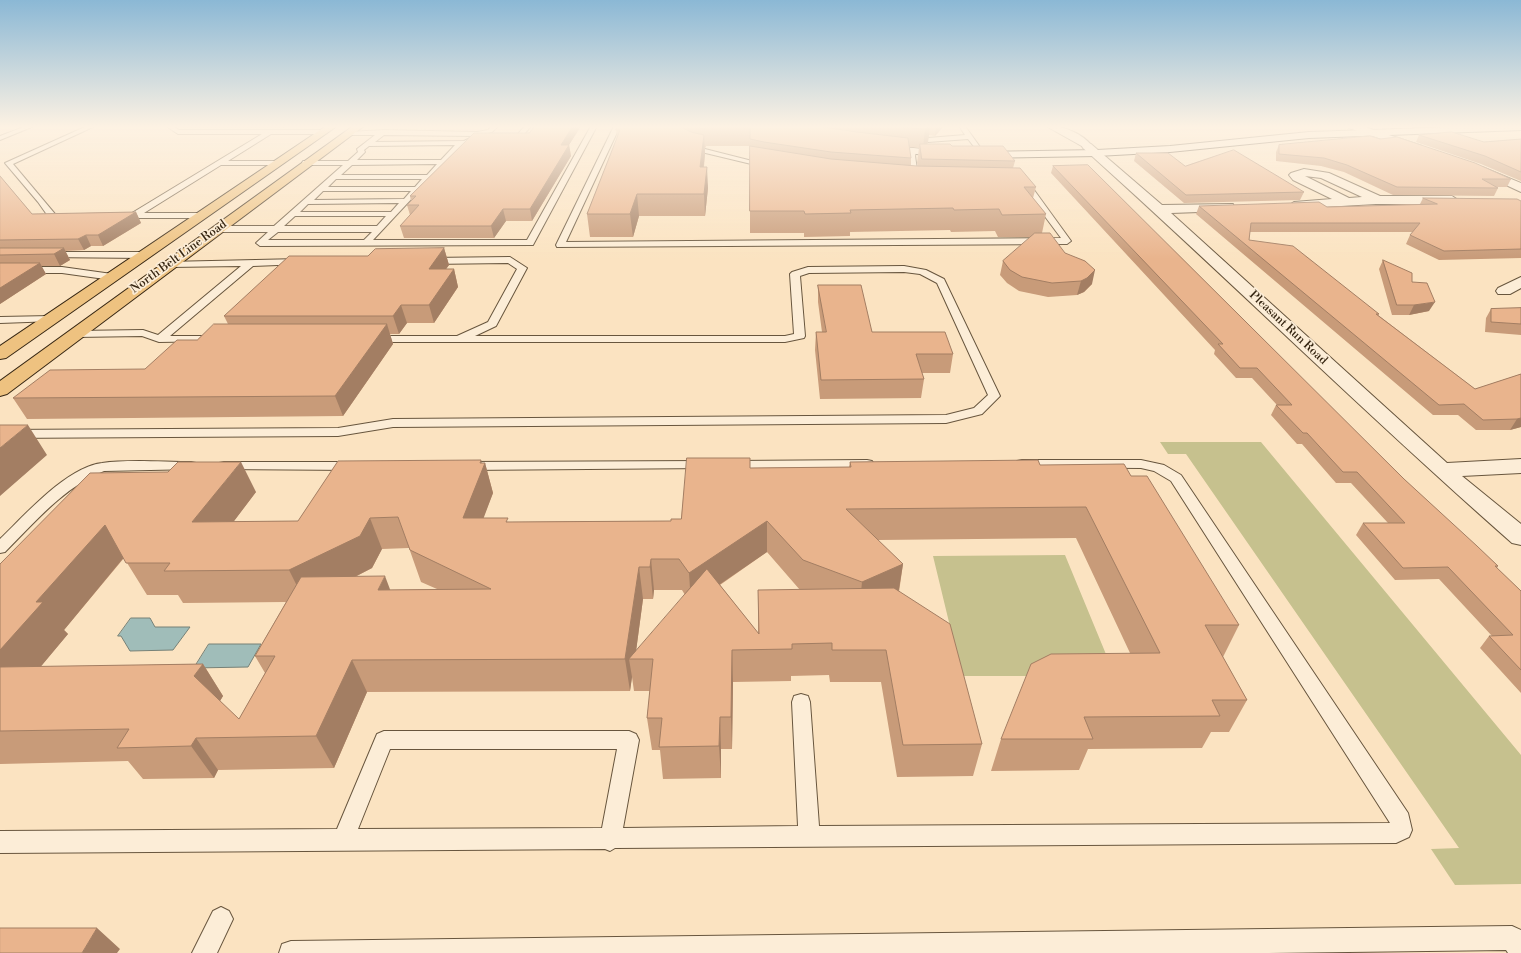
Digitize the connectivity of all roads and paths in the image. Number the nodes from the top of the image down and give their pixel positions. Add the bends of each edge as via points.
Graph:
1 (15, 170) edge
2 (207, 170) edge
3 (266, 170) edge
4 (296, 170) edge
5 (342, 170) edge
6 (434, 170) edge
7 (570, 170) edge
8 (599, 170) edge
9 (913, 170) edge
10 (1115, 170) edge
11 (1482, 170) edge
12 (335, 177) junction
13 (428, 177) junction
14 (915, 183) edge
15 (1010, 184) edge
16 (1521, 188) edge
17 (321, 189) junction
18 (417, 189) junction
19 (1376, 200) junction
20 (1468, 200) edge
21 (405, 201) junction
22 (307, 202) junction
23 (1348, 202) junction
24 (1283, 206) edge
25 (1244, 207) edge
26 (1159, 209) junction
27 (293, 214) junction
28 (393, 214) junction
29 (75, 216) edge
30 (112, 216) edge
31 (134, 216) junction
32 (200, 216) junction
33 (217, 229) junction
34 (276, 229) junction
35 (379, 229) junction
36 (366, 243) junction
37 (40, 255) edge
38 (144, 255) junction
39 (176, 260) junction
40 (416, 261) edge
41 (313, 262) edge
42 (250, 263) junction
43 (0, 270) edge
44 (112, 277) junction
45 (1521, 282) edge
46 (1504, 291) dead end
47 (0, 320) edge
48 (50, 320) junction
49 (76, 334) junction
50 (159, 339) junction
51 (222, 339) edge
52 (364, 339) edge
53 (459, 339) junction
54 (0, 354) edge
55 (0, 390) edge
56 (0, 434) edge
57 (885, 464) edge
58 (1005, 464) edge
59 (366, 466) edge
60 (454, 466) edge
61 (1521, 466) edge
62 (1442, 470) junction
63 (1521, 537) edge
64 (0, 548) edge
65 (801, 702) dead end
66 (809, 838) junction
67 (343, 840) junction
68 (610, 840) junction
69 (0, 842) edge
70 (221, 919) dead end
71 (1302, 947) edge
72 (1521, 951) edge
73 (204, 953) edge
74 (291, 953) edge

1 - 29 lane via 53,217
2 - 31 lane
3 - 32 main road, North Belt Line Road
4 - 33 main road, North Belt Line Road
5 - 12 lane
6 - 13 lane
7 - 36 lane via 530,243
8 - 15 lane via 560,245 1067,242 1026,184
9 - 14 lane
10 - 26 street, Pleasant Run Road
11 - 16 street
12 - 13 lane
12 - 17 lane
13 - 18 lane
17 - 18 lane
17 - 22 lane
18 - 21 lane
19 - 20 street
19 - 23 street
19 - 23 street via 1324,175 1295,175
21 - 22 lane
21 - 28 lane
22 - 27 lane
23 - 24 street
25 - 26 street
26 - 62 street, Pleasant Run Road
27 - 28 lane
27 - 34 lane
28 - 35 lane
30 - 31 lane
31 - 32 lane
32 - 38 main road, North Belt Line Road
33 - 34 lane
33 - 39 main road, North Belt Line Road
34 - 35 lane
34 - 36 lane via 260,243
35 - 36 lane
37 - 38 lane
38 - 39 main road
38 - 44 main road, North Belt Line Road
39 - 42 lane
39 - 49 main road, North Belt Line Road
40 - 53 lane via 510,260 522,268 492,324
41 - 42 lane
42 - 50 lane
43 - 44 lane via 62,270
44 - 48 main road, North Belt Line Road
45 - 46 street
47 - 48 lane
48 - 54 main road, North Belt Line Road
49 - 50 lane via 143,333
49 - 55 main road, North Belt Line Road
50 - 51 lane
52 - 53 lane
53 - 56 lane via 785,339 800,336 796,274 808,270 917,271 941,281 994,396 978,410 946,419 392,423 338,432
57 - 60 lane
58 - 66 lane via 1140,464 1159,468 1176,478 1400,820 1401,830 1396,833
59 - 64 lane via 102,467 89,470 71,482
61 - 62 street
62 - 63 street, Pleasant Run Road
65 - 66 lane
66 - 68 lane
67 - 68 lane
67 - 68 lane via 384,740 628,740
67 - 69 lane
70 - 73 lane
71 - 72 lane via 1512,938
71 - 74 lane

